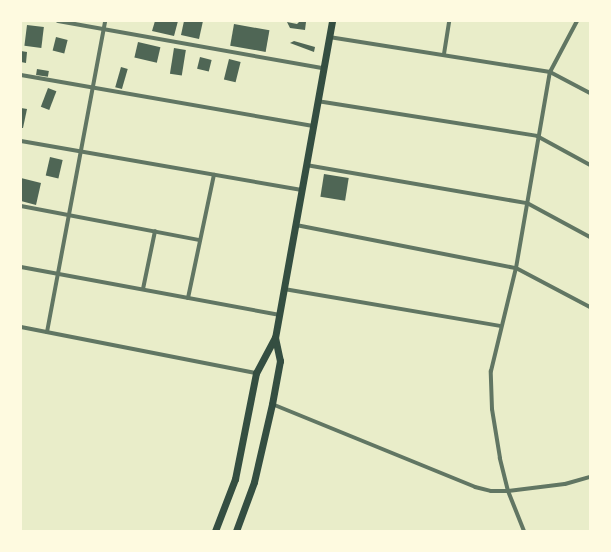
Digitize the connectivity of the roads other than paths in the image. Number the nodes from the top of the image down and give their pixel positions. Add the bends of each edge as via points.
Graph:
1 (58, 21) edge
2 (105, 21) edge
3 (332, 21) edge
4 (450, 21) edge
5 (577, 21) edge
6 (104, 30) junction
7 (329, 37) junction
8 (444, 54) junction
9 (322, 68) junction
10 (550, 72) junction
11 (21, 75) edge
12 (94, 89) junction
13 (590, 93) edge
14 (317, 101) junction
15 (312, 126) junction
16 (538, 136) junction
17 (21, 141) edge
18 (81, 152) junction
19 (306, 165) junction
20 (590, 165) edge
21 (214, 175) junction
22 (302, 190) junction
23 (527, 203) junction
24 (21, 206) edge
25 (68, 216) junction
26 (296, 225) junction
27 (155, 232) junction
28 (590, 237) edge
29 (200, 240) junction
30 (21, 267) edge
31 (516, 268) junction
32 (58, 273) junction
33 (143, 289) junction
34 (284, 289) junction
35 (188, 298) junction
36 (590, 307) edge
37 (279, 315) junction
38 (500, 326) junction
39 (21, 327) edge
40 (47, 332) junction
41 (275, 338) junction
42 (256, 373) junction
43 (272, 404) junction
44 (590, 477) edge
45 (508, 491) junction
46 (215, 531) edge
47 (236, 531) edge
48 (524, 531) edge

1 - 6 street
2 - 6 street
3 - 7 main road
4 - 8 street
5 - 10 street
6 - 9 street
6 - 12 street
7 - 8 street
7 - 9 main road
8 - 10 street
9 - 14 main road
10 - 13 street
10 - 16 street
11 - 12 street
12 - 15 street
12 - 18 street
14 - 15 main road
14 - 16 street
15 - 19 main road
16 - 20 street
16 - 23 street
17 - 18 street
18 - 21 street
18 - 25 street
19 - 22 main road
19 - 23 street
21 - 22 street
21 - 29 street
22 - 26 main road
23 - 28 street
23 - 31 street
24 - 25 street
25 - 27 street
25 - 32 street
26 - 31 street
26 - 34 main road
27 - 29 street
27 - 33 street
29 - 35 street
30 - 32 street
31 - 36 street
31 - 38 street
32 - 33 street
32 - 40 street
33 - 35 street
34 - 37 main road
34 - 38 street
35 - 37 street
37 - 41 main road
38 - 45 street via 491,371 492,408
39 - 40 street
40 - 42 street
41 - 42 main road
41 - 43 main road via 280,361
42 - 46 main road via 235,479
43 - 45 street via 475,486
43 - 47 main road via 254,482
44 - 45 street via 565,484
45 - 48 street

